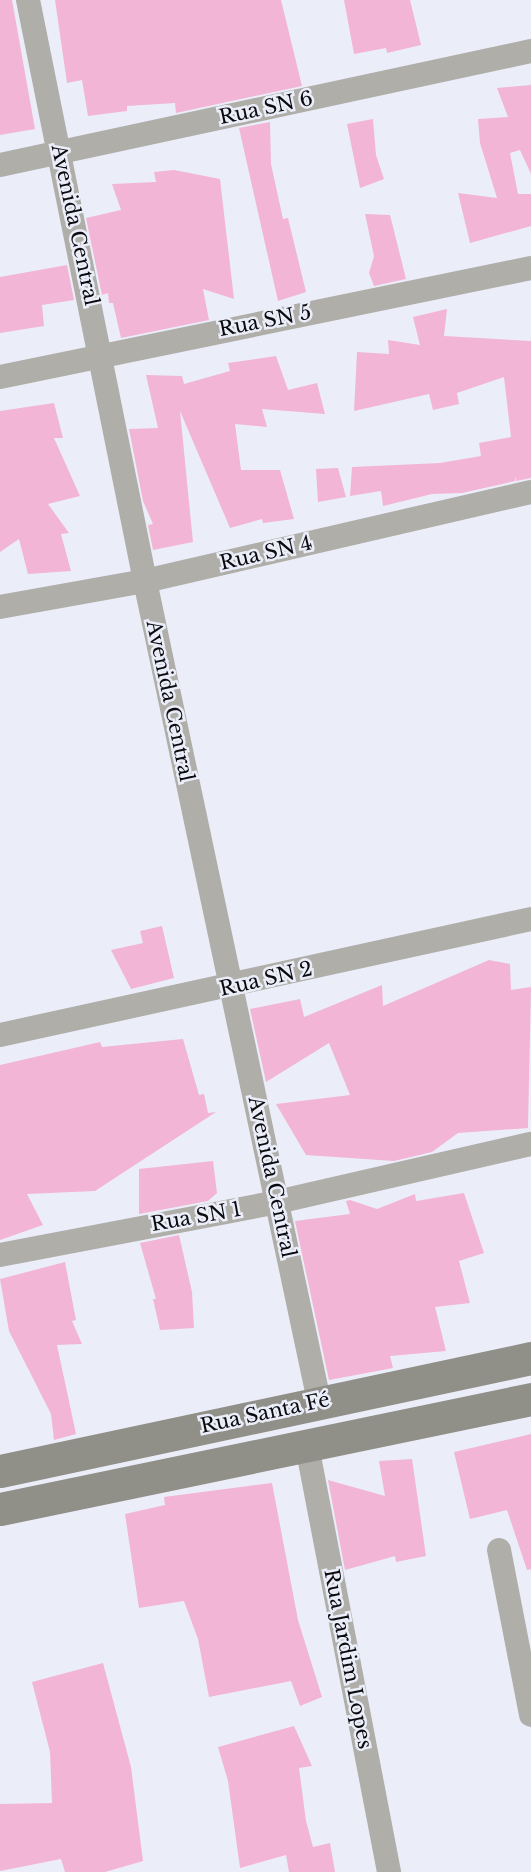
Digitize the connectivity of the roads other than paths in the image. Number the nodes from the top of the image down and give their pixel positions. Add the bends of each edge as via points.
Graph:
1 (28, 0) edge
2 (531, 51) edge
3 (60, 152) junction
4 (0, 165) edge
5 (531, 268) edge
6 (101, 354) junction
7 (0, 377) edge
8 (531, 492) edge
9 (145, 581) junction
10 (0, 607) edge
11 (531, 919) edge
12 (231, 987) junction
13 (0, 1035) edge
14 (531, 1144) edge
15 (277, 1202) junction
16 (0, 1256) edge
17 (531, 1358) edge
18 (531, 1399) edge
19 (319, 1401) junction
20 (308, 1446) junction
21 (0, 1471) edge
22 (1, 1501) edge
23 (499, 1550) dead end
24 (531, 1715) edge
25 (389, 1872) edge

1 - 3 street, Avenida Central
2 - 3 street, Rua SN 6
3 - 4 street, Rua SN 6
3 - 6 street, Avenida Central
5 - 6 street, Rua SN 5
6 - 7 street, Rua SN 5
6 - 9 street, Avenida Central
8 - 9 street, Rua SN 4
9 - 10 street, Rua SN 4
9 - 12 street, Avenida Central
11 - 12 street, Rua SN 2
12 - 13 street, Rua SN 2
12 - 15 street, Avenida Central
14 - 15 street, Rua SN 1
15 - 16 street, Rua SN 1
15 - 19 street, Avenida Central
17 - 19 street, Rua Santa Fé
18 - 20 street, Rua Santa Fé
19 - 21 street, Rua Santa Fé
20 - 22 street, Rua Santa Fé
20 - 25 street, Rua Jardim Lopes
23 - 24 street

